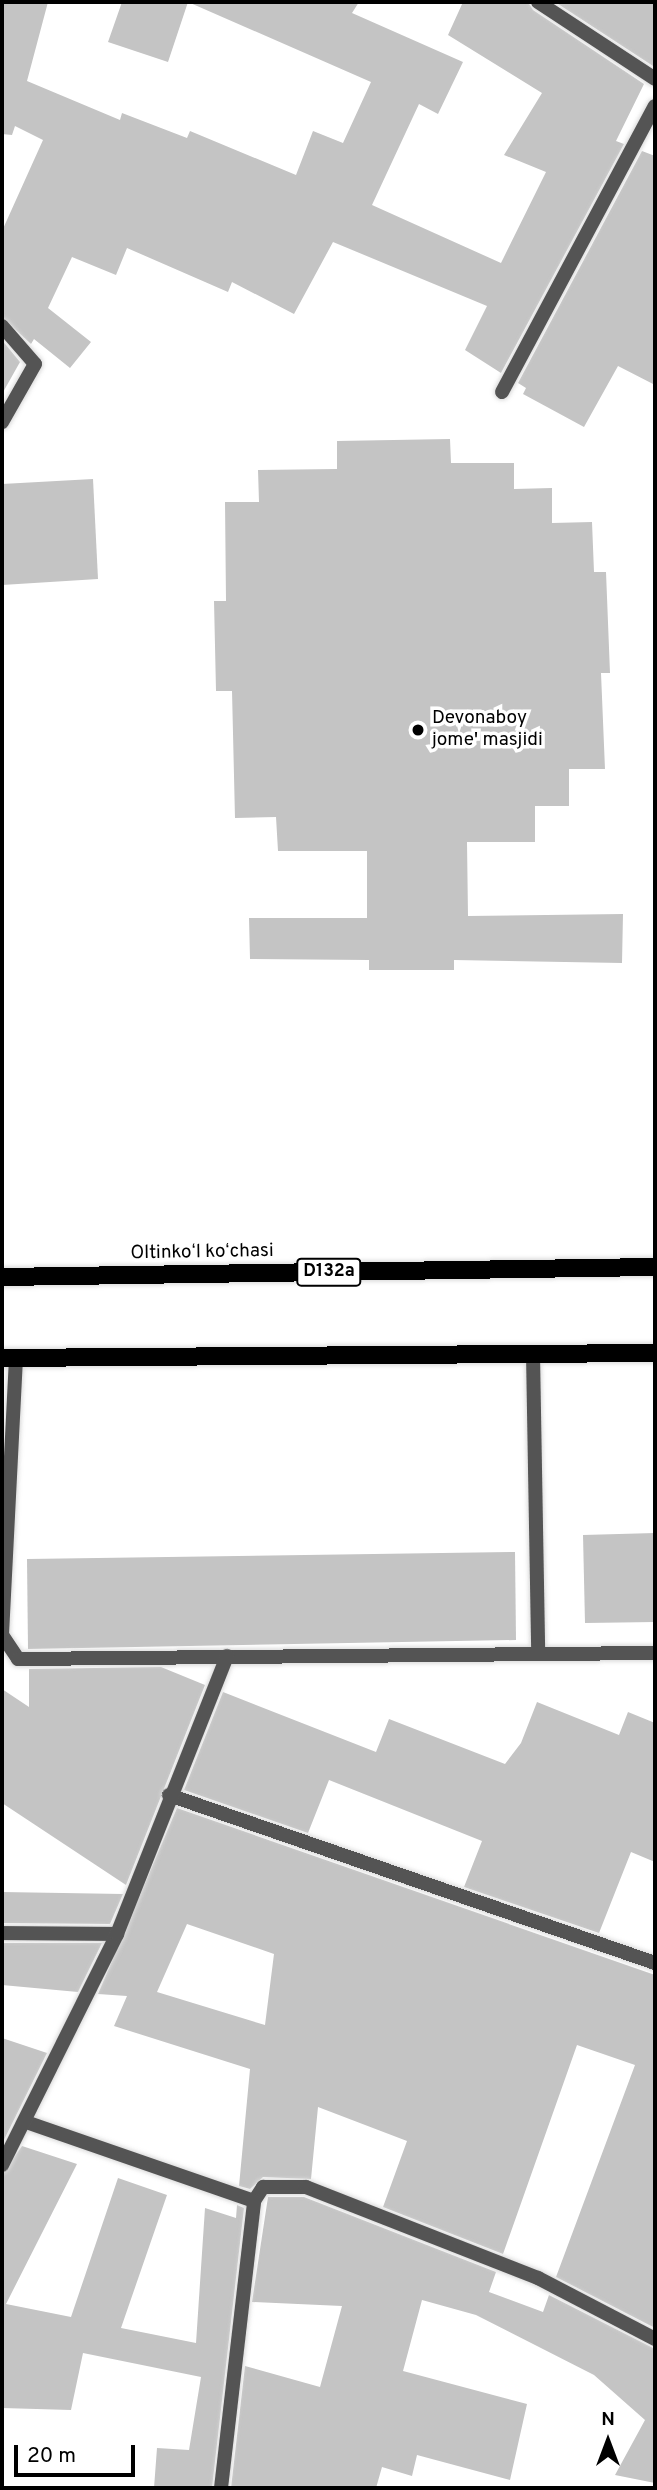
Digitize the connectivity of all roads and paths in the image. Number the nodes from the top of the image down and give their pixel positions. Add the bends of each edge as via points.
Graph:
1 (538, 2) edge
2 (655, 79) edge
3 (655, 106) edge
4 (2, 326) edge
5 (502, 392) dead end
6 (2, 422) edge
7 (655, 1267) edge
8 (2, 1277) edge
9 (655, 1353) edge
10 (533, 1354) junction
11 (9, 1358) edge
12 (655, 1653) edge
13 (538, 1654) junction
14 (227, 1656) junction
15 (2, 1659) edge
16 (18, 1659) junction
17 (169, 1795) junction
18 (2, 1933) edge
19 (117, 1934) junction
20 (655, 1963) edge
21 (26, 2122) junction
22 (2, 2165) edge
23 (254, 2201) junction
24 (655, 2339) edge
25 (221, 2488) edge

1 - 2 street
3 - 5 street
4 - 6 street via 35,364
7 - 8 main road, Oltinkoʻl koʻchasi / D132a
9 - 10 main road
10 - 11 main road
10 - 13 street
11 - 16 street via 2,1635
12 - 13 street
13 - 14 street
14 - 16 street
14 - 17 street
15 - 16 street
17 - 19 street
17 - 20 street
18 - 19 street
19 - 21 street
21 - 22 street
21 - 23 street
23 - 24 street via 263,2187 306,2187 538,2278
23 - 25 street

